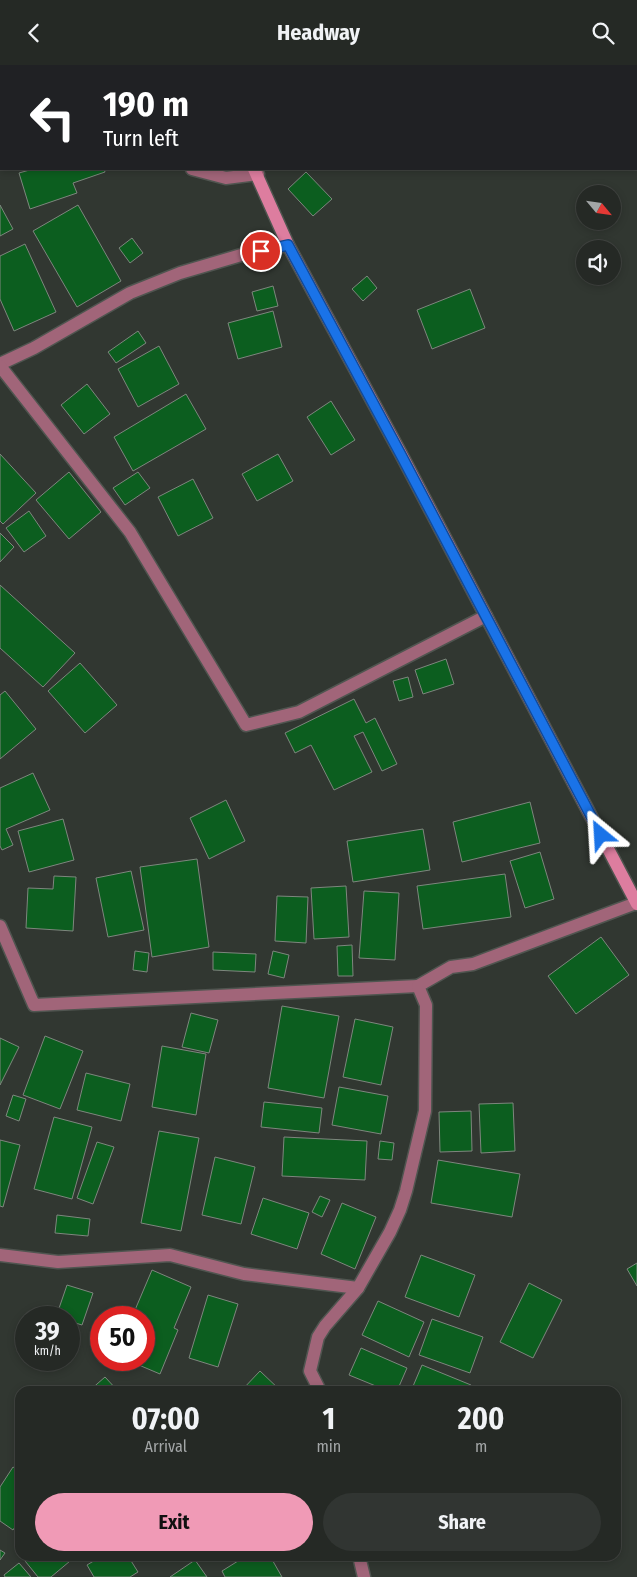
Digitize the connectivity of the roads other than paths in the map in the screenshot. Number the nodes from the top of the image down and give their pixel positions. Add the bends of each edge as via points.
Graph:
1 (196, 170) edge
2 (256, 171) edge
3 (288, 245) junction
4 (0, 365) edge
5 (486, 616) junction
6 (637, 904) edge
7 (0, 926) edge
8 (418, 986) junction
9 (0, 1255) edge
10 (358, 1288) junction
11 (318, 1386) edge
12 (359, 1561) edge
13 (360, 1575) edge

1 - 2 street via 226,178
2 - 3 main road
3 - 4 street via 180,273 130,293
3 - 5 main road
4 - 5 street via 130,533 246,725 299,712
5 - 6 main road
6 - 8 street via 473,964 451,967
7 - 8 street via 34,1005
8 - 10 street via 426,1005 425,1111 400,1210
9 - 10 street via 58,1262 170,1255 244,1274
10 - 11 street via 318,1337 310,1371
12 - 13 street

